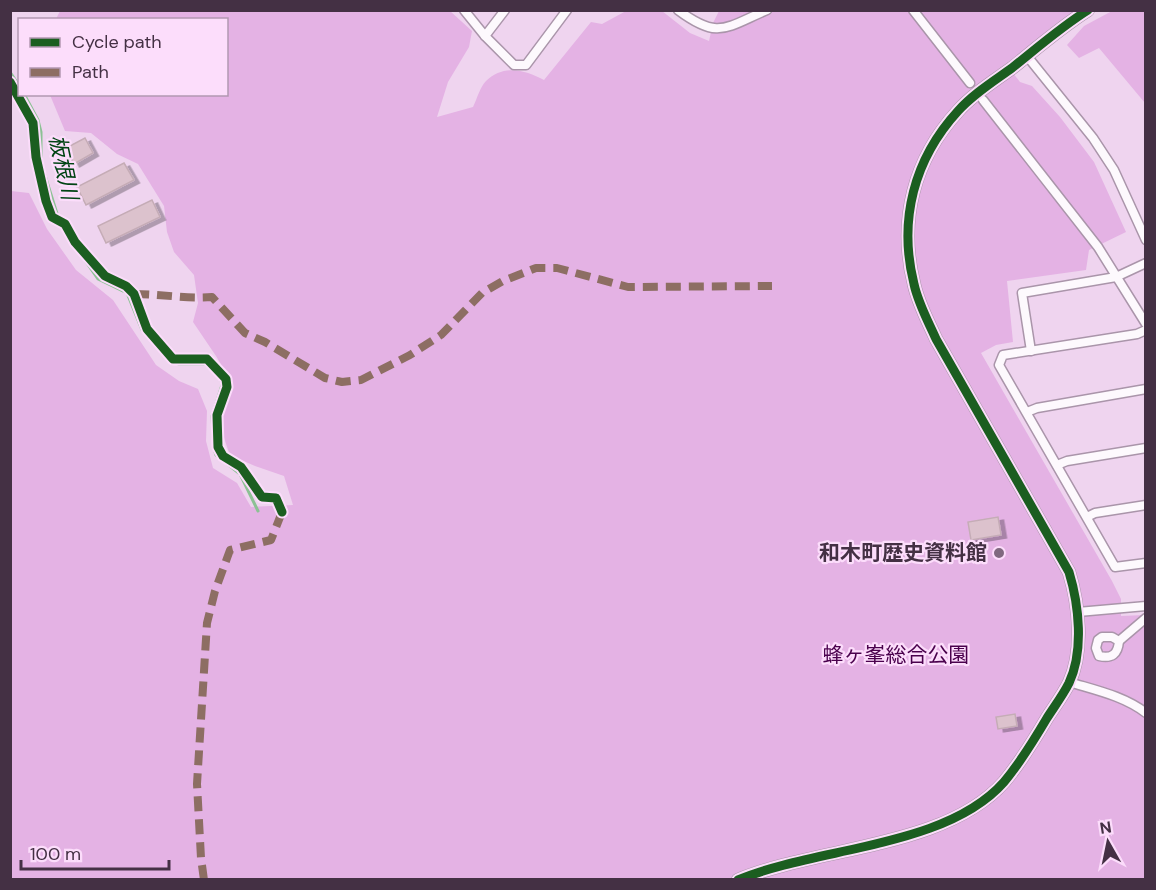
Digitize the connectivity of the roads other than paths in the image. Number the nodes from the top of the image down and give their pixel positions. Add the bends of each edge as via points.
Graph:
1 (464, 10) edge
2 (504, 10) edge
3 (567, 10) edge
4 (678, 10) edge
5 (767, 10) edge
6 (913, 10) edge
7 (1088, 10) edge
8 (485, 36) junction
9 (1027, 56) junction
10 (10, 82) edge
11 (970, 83) dead end
12 (983, 100) dead end
13 (1146, 240) edge
14 (1146, 263) edge
15 (1116, 278) junction
16 (1146, 324) edge
17 (1146, 330) edge
18 (1031, 351) junction
19 (1146, 389) edge
20 (1027, 412) junction
21 (1146, 448) edge
22 (1057, 465) junction
23 (1146, 505) edge
24 (282, 512) dead end
25 (1087, 517) junction
26 (1146, 563) edge
27 (1146, 606) edge
28 (1078, 612) junction
29 (1146, 618) edge
30 (1119, 641) dead end
31 (1069, 682) junction
32 (1146, 713) edge
33 (738, 879) edge

1 - 8 street
2 - 8 street
3 - 8 street via 526,66 514,65
4 - 5 street via 705,28 718,30
6 - 11 street
7 - 9 street
9 - 13 street via 1114,170
9 - 28 street via 960,108 941,131 916,180 906,231 914,285 932,330 1069,572
10 - 24 street via 33,123 36,157 52,217 65,224 75,242 105,276 134,294 147,329 172,359 207,359 226,379 217,415 218,447 223,456 241,467 262,497 276,498
12 - 15 street via 1061,197
14 - 15 street
15 - 16 street
15 - 18 street via 1022,293
17 - 18 street
18 - 20 street via 1003,355 999,364
19 - 20 street
20 - 22 street
21 - 22 street
22 - 25 street
23 - 25 street
25 - 26 street via 1115,567
27 - 28 street
28 - 31 street via 1079,631
29 - 30 street
31 - 32 street
31 - 33 street via 1003,783 975,807 946,823

